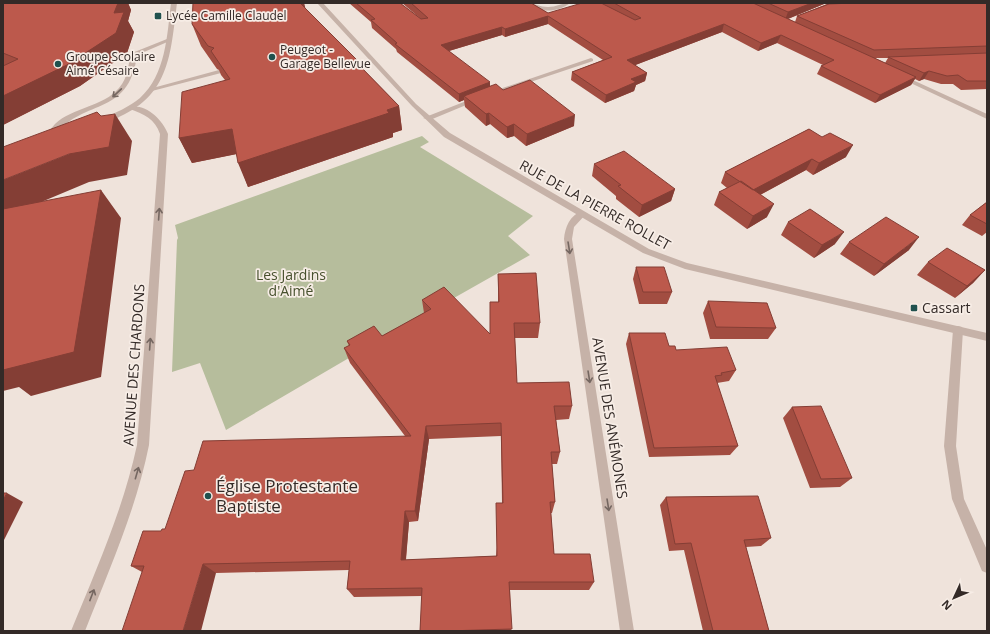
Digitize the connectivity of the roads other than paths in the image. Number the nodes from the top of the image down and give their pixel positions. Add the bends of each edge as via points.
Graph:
1 (174, 3) edge
2 (320, 3) edge
3 (529, 3) edge
4 (567, 3) edge
5 (169, 40) junction
6 (591, 60) dead end
7 (219, 72) edge
8 (895, 75) edge
9 (152, 89) junction
10 (132, 108) junction
11 (987, 117) edge
12 (427, 118) junction
13 (98, 125) edge
14 (58, 140) edge
15 (582, 214) junction
16 (958, 330) junction
17 (987, 337) edge
18 (987, 566) edge
19 (78, 631) edge
20 (627, 631) edge

1 - 5 street
2 - 12 street, RUE DE LA PIERRE ROLLET
3 - 4 street via 549,10
5 - 9 street via 166,64
5 -> 14 street via 134,54 128,79 122,89 112,98 60,123 51,132 45,146
6 - 12 street
7 - 9 street
8 - 11 street
9 - 10 street
10 - 13 street
19 -> 10 street, AVENUE DES CHARDONS via 127,505 139,470 143,445 164,134 159,121
12 - 15 street, RUE DE LA PIERRE ROLLET via 447,135 476,153
15 - 16 street, RUE DE LA PIERRE ROLLET via 646,251 686,266
15 -> 20 street, AVENUE DES ANÉMONES via 570,226 568,239
16 - 17 street, RUE DE LA PIERRE ROLLET
16 - 18 street via 950,446 958,499

